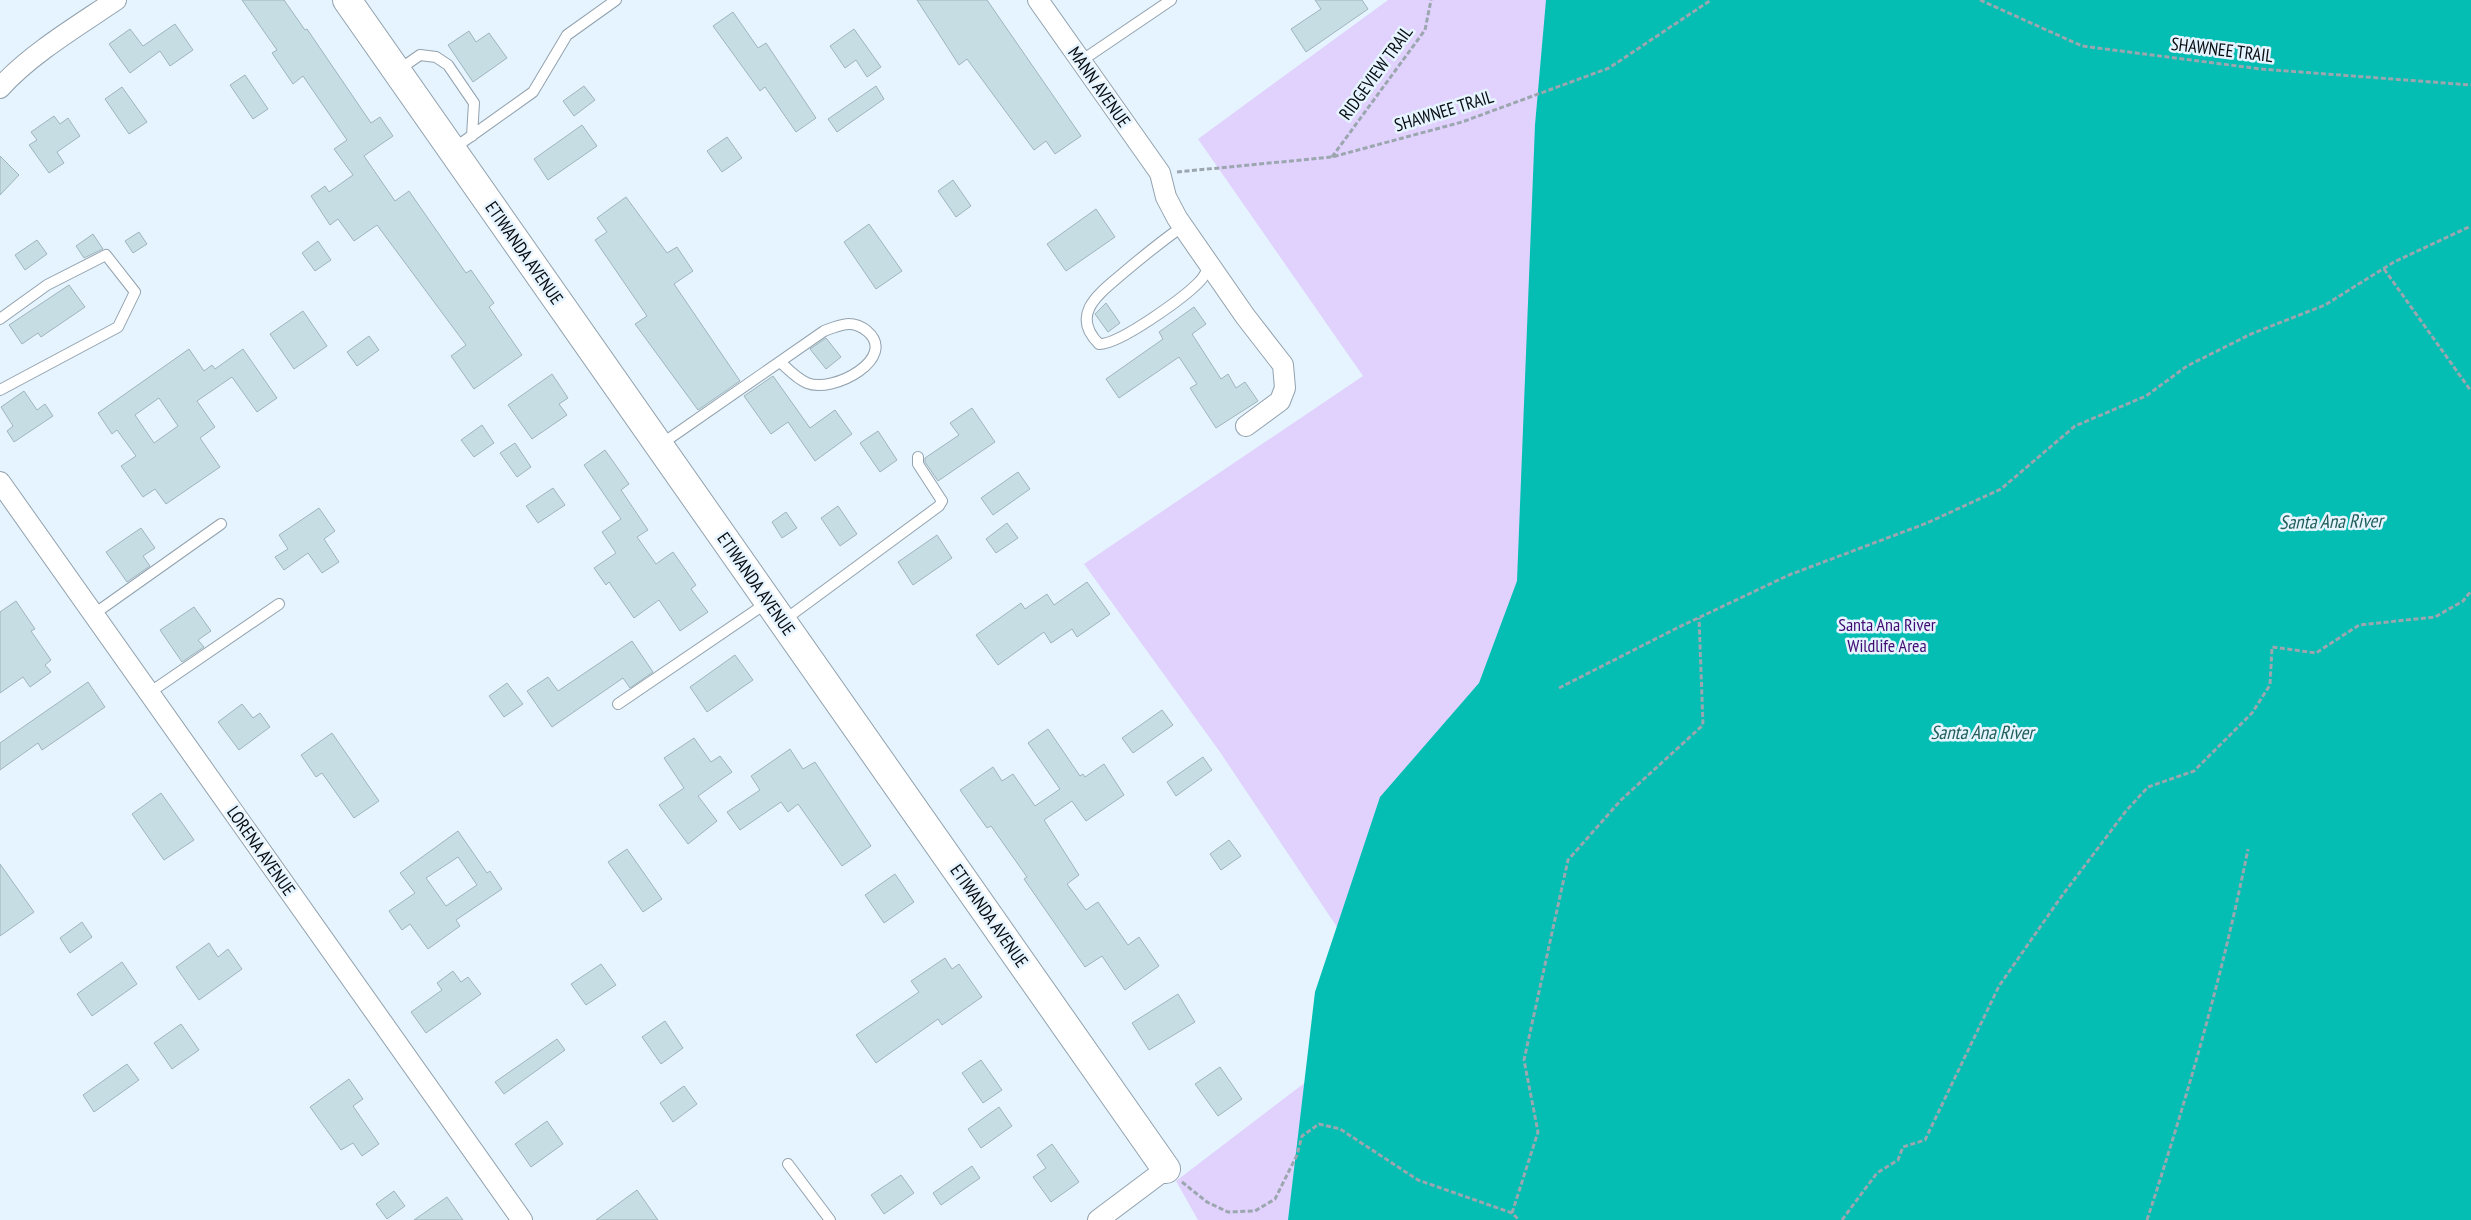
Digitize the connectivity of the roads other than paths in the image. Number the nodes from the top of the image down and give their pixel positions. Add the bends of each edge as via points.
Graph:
1 (116, 0) edge
2 (346, 0) edge
3 (616, 0) edge
4 (1038, 0) edge
5 (1171, 0) edge
6 (1081, 61) junction
7 (396, 71) junction
8 (0, 88) edge
9 (462, 143) junction
10 (1183, 226) junction
11 (1210, 265) junction
12 (0, 318) edge
13 (780, 362) junction
14 (0, 390) edge
15 (1246, 426) dead end
16 (660, 446) junction
17 (918, 457) dead end
18 (0, 482) edge
19 (221, 524) dead end
20 (278, 604) dead end
21 (775, 612) junction
22 (94, 614) junction
23 (149, 693) junction
24 (618, 704) dead end
25 (788, 1164) dead end
26 (1166, 1169) joint
27 (522, 1220) edge
28 (830, 1220) edge
29 (1098, 1220) edge

1 - 8 street via 61,38
2 - 7 street, ETIWANDA AVENUE
3 - 9 lane via 567,35 533,92
4 - 6 street, MANN AVENUE
5 - 6 lane
6 - 10 street, MANN AVENUE via 1160,173 1166,198
7 - 9 street, ETIWANDA AVENUE
7 - 9 lane via 420,55 436,57 448,65 474,102
9 - 16 street, ETIWANDA AVENUE
10 - 11 street
10 - 11 lane via 1142,254 1100,290 1089,308 1086,322 1092,336 1099,344 1122,337 1202,280
11 - 15 street via 1283,365 1285,388 1280,401
12 - 14 lane via 47,284 106,255 135,292 118,326
13 - 13 lane via 824,331 846,323 861,326 874,337 876,348 870,362 844,380 826,386 808,384
13 - 16 lane
16 - 21 street, ETIWANDA AVENUE
17 - 21 lane via 918,464 942,501 939,506
18 - 22 street, LORENA AVENUE
19 - 22 lane
20 - 23 lane
21 - 24 lane
21 - 26 street, ETIWANDA AVENUE
22 - 23 street, LORENA AVENUE
23 - 27 street, LORENA AVENUE
25 - 28 lane
26 - 29 street

